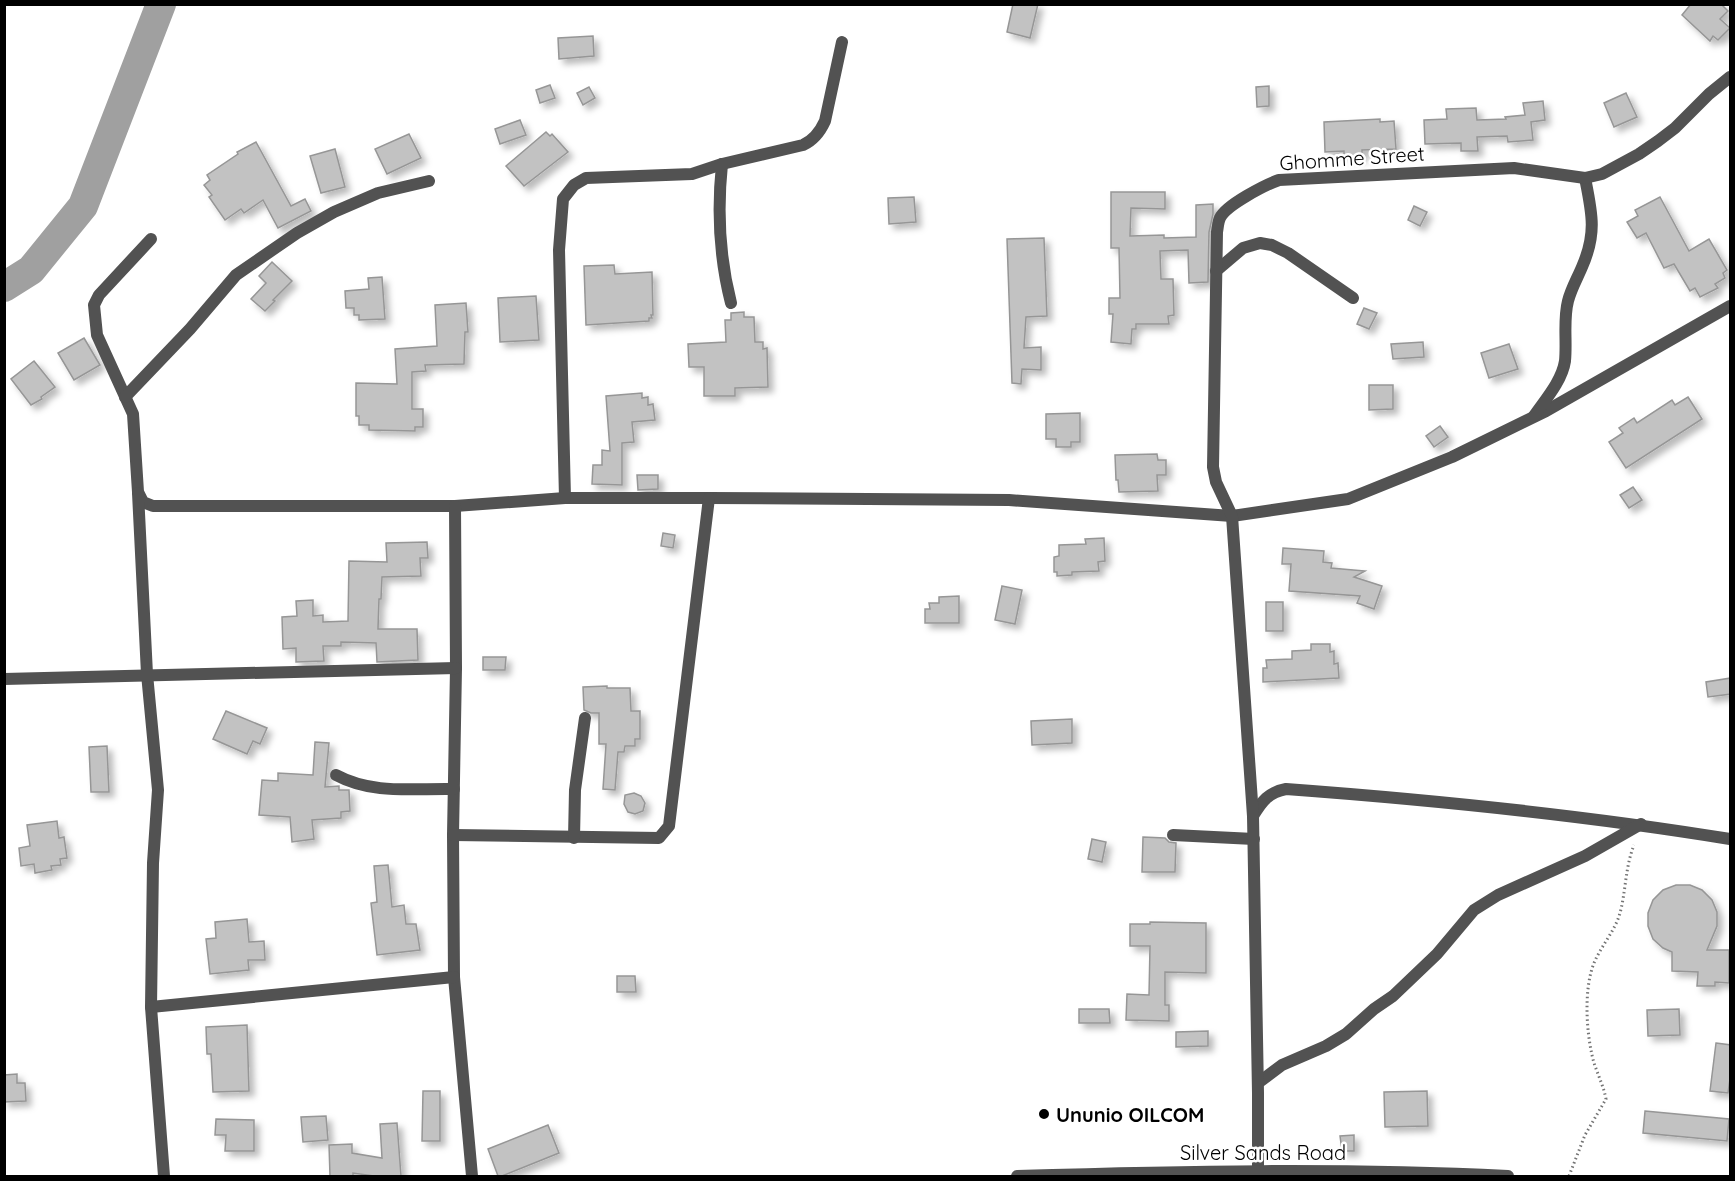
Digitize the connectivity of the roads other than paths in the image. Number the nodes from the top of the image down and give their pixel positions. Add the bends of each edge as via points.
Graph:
1 (842, 42) dead end
2 (1731, 76) edge
3 (722, 164) junction
4 (1585, 178) junction
5 (429, 181) dead end
6 (151, 239) dead end
7 (1216, 271) junction
8 (1353, 298) dead end
9 (731, 303) dead end
10 (1731, 306) edge
11 (125, 397) junction
12 (1534, 417) junction
13 (138, 492) junction
14 (565, 498) junction
15 (709, 498) junction
16 (455, 506) junction
17 (1232, 516) junction
18 (456, 668) junction
19 (147, 674) junction
20 (4, 679) edge
21 (585, 718) dead end
22 (336, 775) dead end
23 (454, 789) junction
24 (1253, 816) junction
25 (1644, 825) junction
26 (453, 835) junction
27 (1173, 835) dead end
28 (574, 838) junction
29 (1254, 839) junction
30 (1731, 839) edge
31 (454, 977) junction
32 (151, 1007) junction
33 (1258, 1083) junction
34 (1258, 1171) junction
35 (1158, 1174) edge
36 (164, 1176) edge
37 (472, 1176) edge
38 (1017, 1176) edge
39 (1508, 1176) edge

1 - 3 street via 825,121 812,141
2 - 4 street, Ghomme Street via 1658,141 1602,174
3 - 9 street via 721,258
3 - 14 street via 692,174 586,178 563,199 559,250
4 - 7 street, Ghomme Street via 1514,168 1279,180 1224,212 1219,219
4 - 12 street via 1593,215 1590,245 1567,303 1562,372
5 - 11 street via 378,193 334,212 236,275
6 - 11 street via 94,304 97,334
7 - 8 street via 1244,248 1260,243 1272,245
7 - 17 street, Ghomme Street via 1213,467
10 - 12 street
11 - 13 street via 133,414
12 - 17 street via 1452,457 1348,499
13 - 16 street via 142,502 153,506
13 - 19 street
14 - 15 street
14 - 16 street
15 - 17 street via 1009,500
15 - 28 street via 669,826 659,838
16 - 18 street
17 - 24 street
18 - 19 street
18 - 23 street
19 - 20 street
19 - 32 street via 158,790
21 - 28 street via 575,790
22 - 23 street via 377,789
23 - 26 street
24 - 25 street via 1267,796 1286,789
24 - 29 street
25 - 30 street
25 - 33 street via 1474,910 1394,996 1346,1034 1282,1065
26 - 28 street
26 - 31 street
27 - 29 street
29 - 33 street
31 - 32 street
31 - 37 street
32 - 36 street
33 - 34 street
34 - 35 street, Silver Sands Road
34 - 39 street, Silver Sands Road
35 - 38 street, Silver Sands Road

